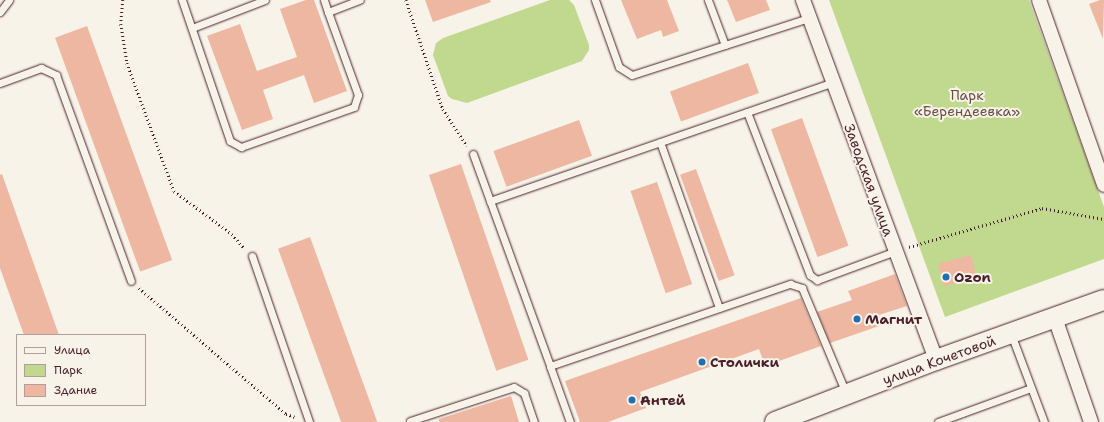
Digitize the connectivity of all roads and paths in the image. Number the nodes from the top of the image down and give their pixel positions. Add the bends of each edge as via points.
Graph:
1 (9, 0) edge
2 (123, 0) edge
3 (182, 0) edge
4 (265, 0) edge
5 (324, 0) edge
6 (360, 0) edge
7 (406, 0) edge
8 (596, 0) edge
9 (708, 0) edge
10 (803, 0) edge
11 (1039, 0) edge
12 (0, 12) edge
13 (328, 12) junction
14 (809, 18) junction
15 (192, 28) junction
16 (725, 45) junction
17 (833, 82) junction
18 (0, 83) edge
19 (747, 112) junction
20 (660, 142) junction
21 (473, 154) joint
22 (1104, 185) edge
23 (490, 201) junction
24 (1104, 219) edge
25 (896, 251) junction
26 (252, 256) joint
27 (131, 281) joint
28 (1104, 300) edge
29 (719, 308) junction
30 (1055, 318) junction
31 (1011, 334) junction
32 (936, 360) junction
33 (550, 366) junction
34 (1031, 388) junction
35 (847, 395) junction
36 (308, 421) edge
37 (410, 421) dead end
38 (534, 422) edge
39 (570, 422) edge
40 (775, 422) edge
41 (938, 422) edge
42 (1044, 422) edge
43 (1091, 422) edge

1 - 12 lane
2 - 26 path via 121,24 127,62 174,191 232,234
3 - 15 lane
4 - 15 lane
5 - 13 lane
6 - 13 lane
7 - 21 path via 443,108
8 - 16 lane via 619,67 632,75
9 - 16 lane
10 - 14 street, Заводская улица
11 - 22 street
13 - 15 lane via 358,95 354,107 241,147 230,141
14 - 16 lane
14 - 17 street, Заводская улица
17 - 19 lane
17 - 25 street, Заводская улица
18 - 27 lane via 41,68 56,75
19 - 20 lane
19 - 25 lane via 810,275 817,280
20 - 23 lane
20 - 29 lane
21 - 23 lane
23 - 33 lane
24 - 25 path via 1042,208
25 - 32 street, Заводская улица
26 - 36 lane
27 - 36 path via 286,414
28 - 30 main road, улица Кочетовой
29 - 33 lane
29 - 35 lane via 790,284 802,288
30 - 31 main road, улица Кочетовой
30 - 43 street
31 - 32 main road, улица Кочетовой
31 - 34 lane
32 - 35 main road, улица Кочетовой
33 - 39 lane
34 - 41 lane
34 - 42 lane
35 - 40 main road, улица Кочетовой
37 - 38 lane via 514,387 524,393

